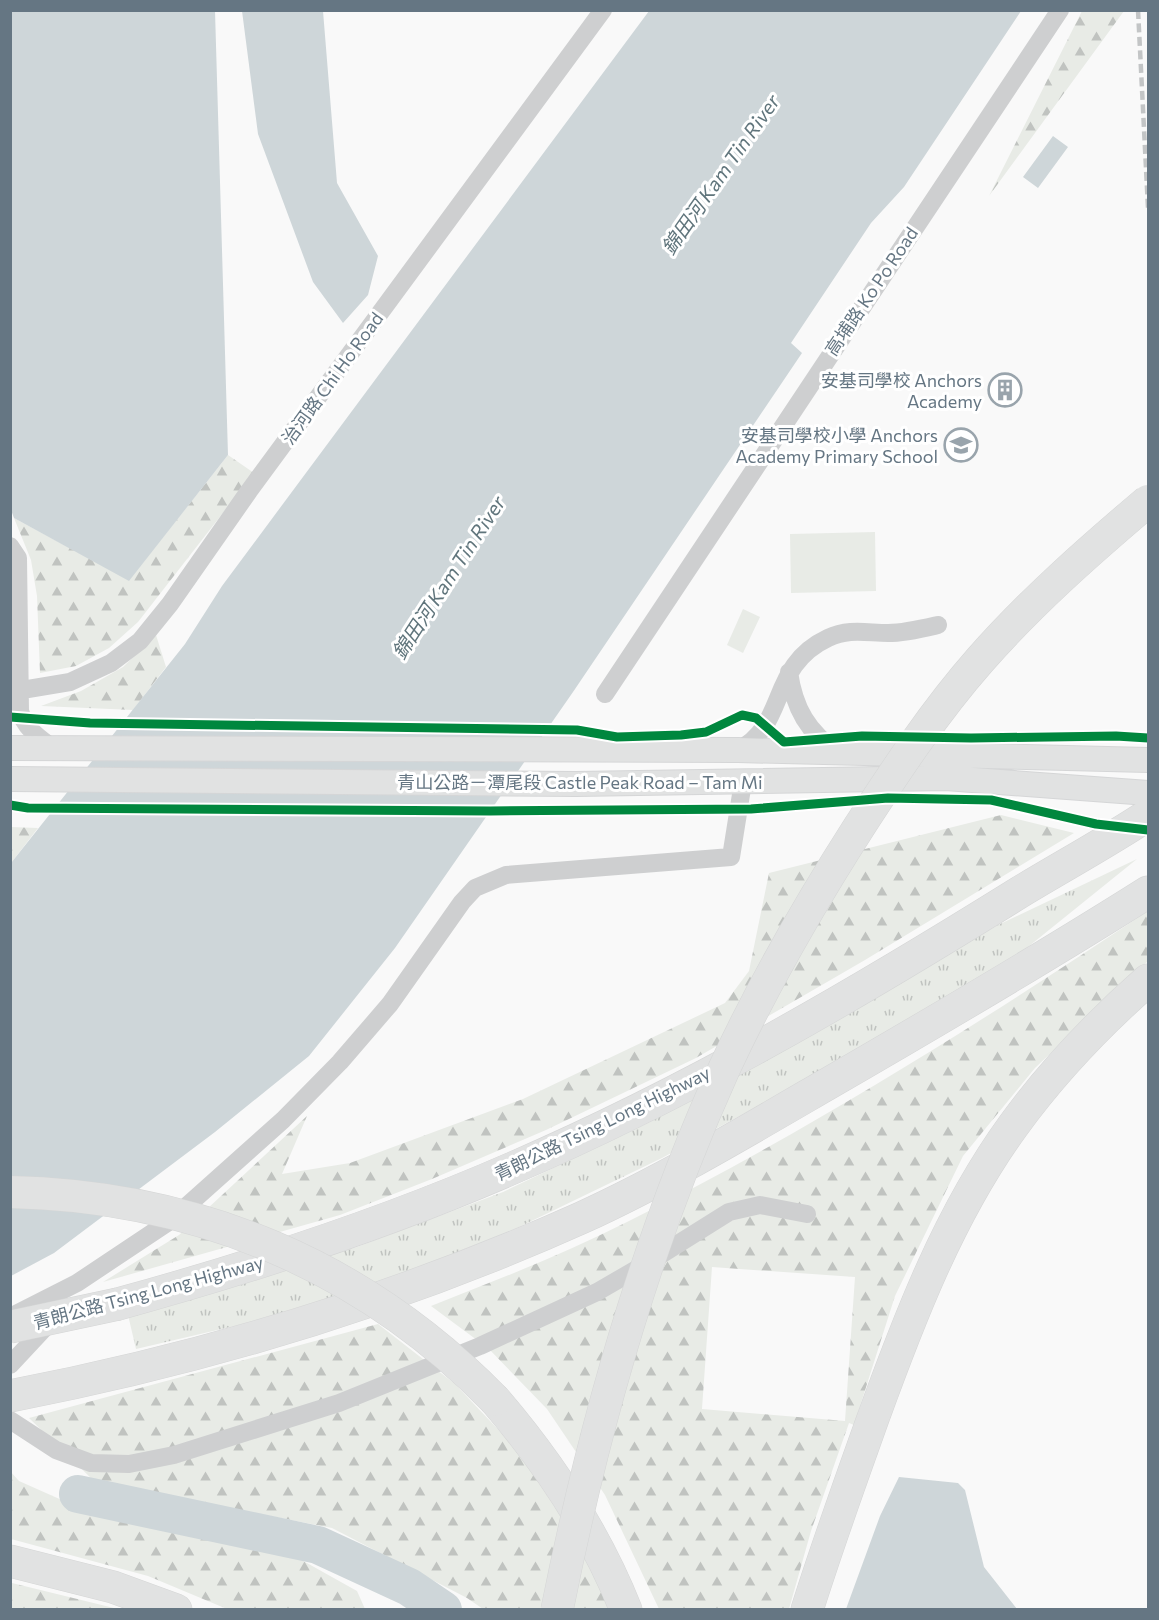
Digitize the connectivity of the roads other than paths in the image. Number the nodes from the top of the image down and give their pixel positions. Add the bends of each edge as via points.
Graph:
1 (603, 10) edge
2 (1060, 10) edge
3 (1149, 501) edge
4 (10, 546) edge
5 (938, 625) dead end
6 (789, 672) junction
7 (22, 690) junction
8 (605, 694) dead end
9 (15, 716) edge
10 (10, 748) edge
11 (60, 749) junction
12 (738, 750) junction
13 (838, 753) junction
14 (1149, 760) edge
15 (22, 779) edge
16 (743, 783) junction
17 (1149, 793) edge
18 (1149, 815) edge
19 (1143, 895) edge
20 (1149, 980) edge
21 (10, 1192) edge
22 (807, 1214) dead end
23 (110, 1262) junction
24 (10, 1317) edge
25 (10, 1328) edge
26 (10, 1365) edge
27 (10, 1396) edge
28 (10, 1420) edge
29 (10, 1561) edge
30 (176, 1610) edge
31 (557, 1610) edge
32 (626, 1610) edge
33 (807, 1610) edge

1 - 7 street, 治河路 Chi Ho Road via 140,641 111,663 70,682
2 - 8 street, 高埔路 Ko Po Road
3 - 31 highway, bridge via 1020,616 953,693 850,841 768,981 724,1069 647,1268 602,1416
4 - 7 street via 18,558
5 - 6 street via 913,632 860,631 831,637 806,652
6 - 12 street via 766,727 754,741
6 - 13 street via 794,700 804,720
7 - 9 street
9 - 11 street
10 - 11 main road, 青山公路－潭尾段 Castle Peak Road – Tam Mi
11 - 12 main road, 青山公路－潭尾段 Castle Peak Road – Tam Mi
12 - 13 main road, 青山公路－潭尾段 Castle Peak Road – Tam Mi
13 - 14 main road, 青山公路－潭尾段 Castle Peak Road – Tam Mi
15 - 16 main road, 青山公路－潭尾段 Castle Peak Road – Tam Mi
16 - 17 main road, 青山公路－潭尾段 Castle Peak Road – Tam Mi via 946,778
16 - 23 street via 731,857 506,875 476,888 390,1004 309,1094 170,1221
18 - 25 highway, 青朗公路 Tsing Long Highway, bridge via 857,991 679,1089 526,1162 332,1239 118,1304
19 - 27 highway via 1002,983 820,1088 583,1217 342,1311 134,1371
20 - 33 highway via 1081,1042 1047,1082 1012,1127 957,1219 893,1362
21 - 32 highway, bridge via 153,1210 249,1237 338,1277 411,1324 469,1373 532,1443 597,1548
22 - 28 street via 760,1205 729,1212 597,1292 480,1346 339,1403 174,1455 129,1464 91,1463 56,1450
23 - 24 street
23 - 26 street
29 - 30 highway via 113,1587

